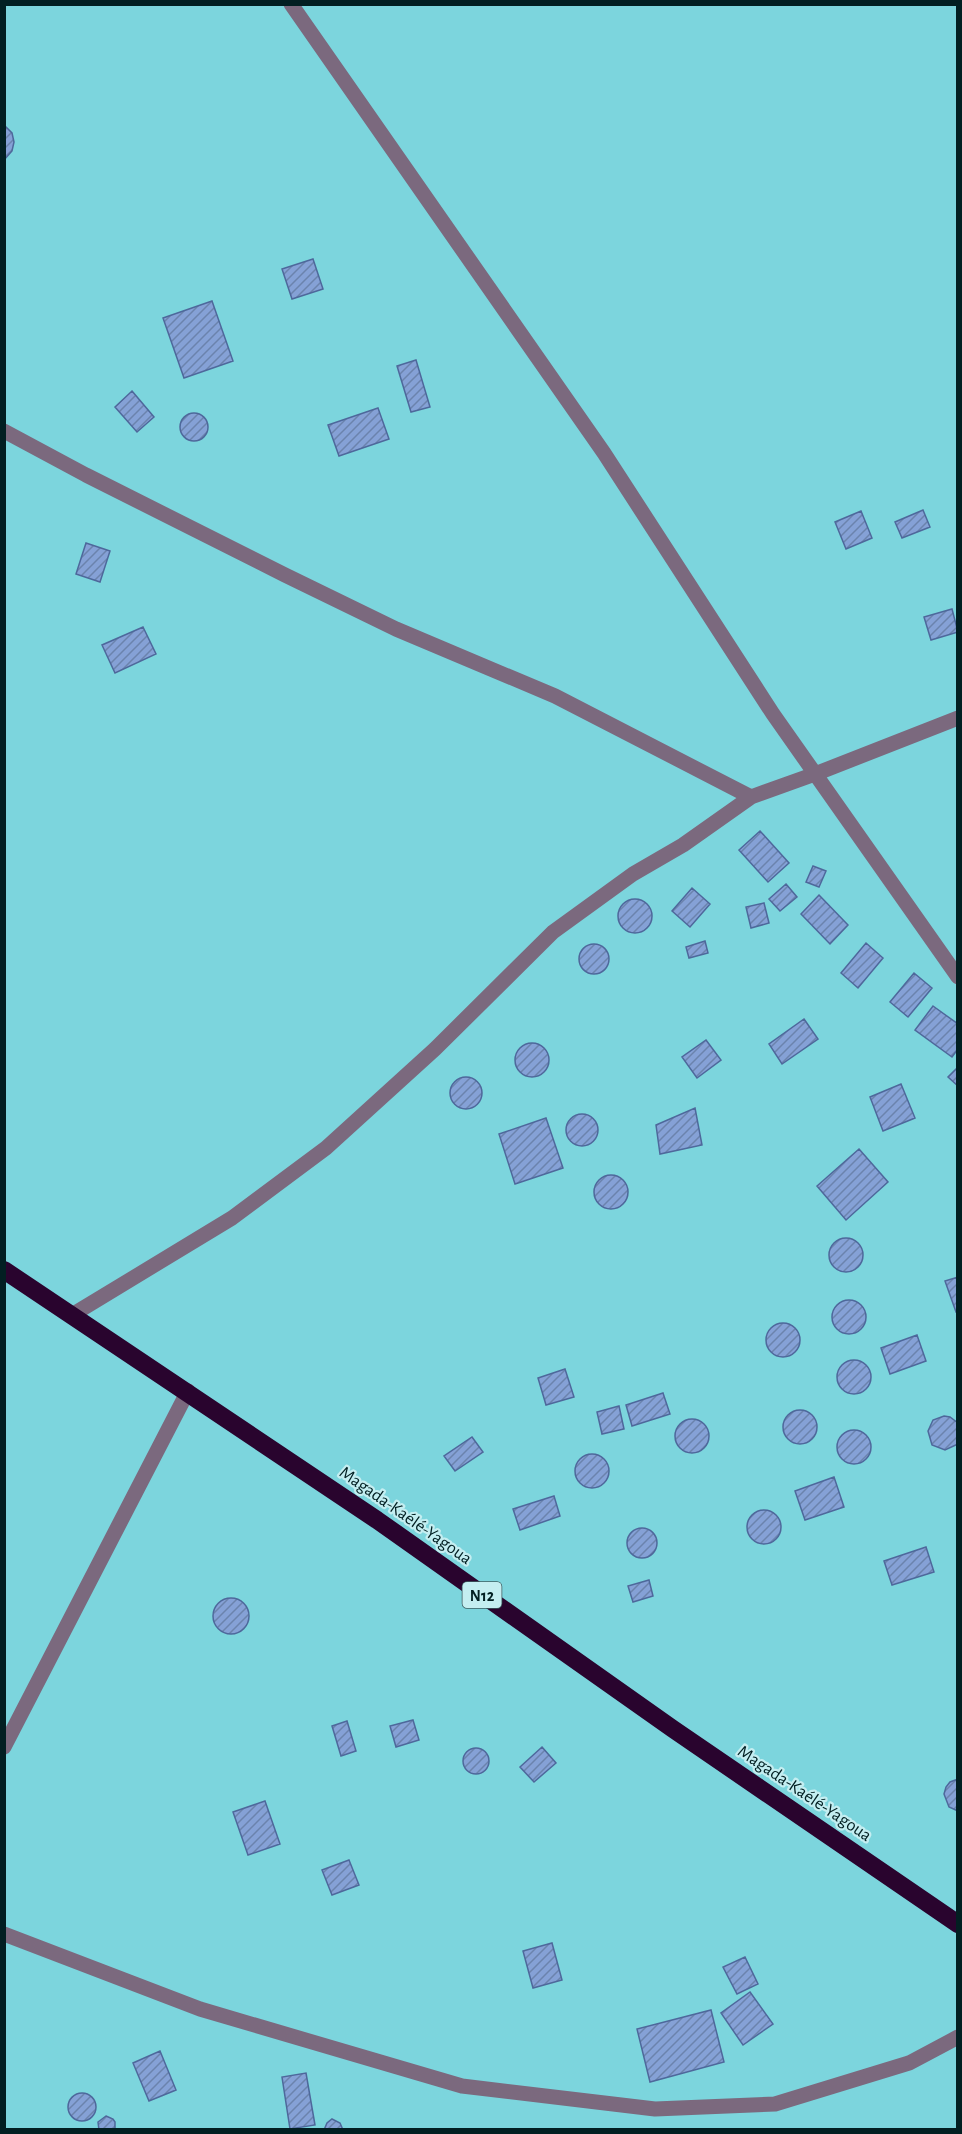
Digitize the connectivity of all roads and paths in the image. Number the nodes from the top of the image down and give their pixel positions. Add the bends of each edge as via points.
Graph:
1 (291, 4) edge
2 (4, 431) edge
3 (957, 718) edge
4 (815, 774) junction
5 (751, 797) junction
6 (957, 977) edge
7 (4, 1270) edge
8 (72, 1315) junction
9 (188, 1391) junction
10 (4, 1747) edge
11 (957, 1924) edge
12 (4, 1934) edge
13 (957, 2037) edge

1 - 4 street via 604,453
2 - 5 street via 295,580 396,629 555,696
3 - 4 street
4 - 5 street
4 - 6 street
5 - 8 street via 553,932 435,1049 326,1148 231,1218
7 - 8 highway, Magada-Kaélé-Yagoua / N12
8 - 9 highway, Magada-Kaélé-Yagoua / N12
9 - 10 street
9 - 11 highway, Magada-Kaélé-Yagoua / N12
12 - 13 street via 200,2009 462,2086 655,2109 775,2104 909,2062

